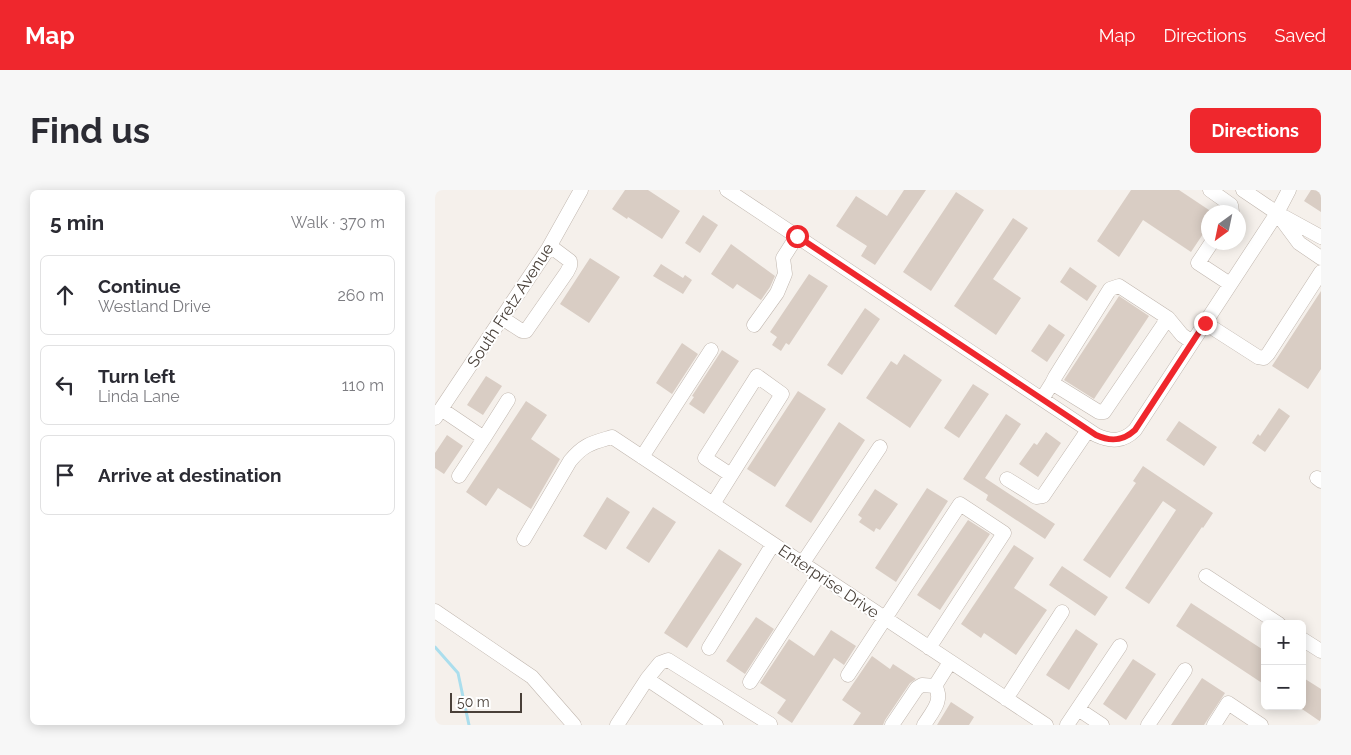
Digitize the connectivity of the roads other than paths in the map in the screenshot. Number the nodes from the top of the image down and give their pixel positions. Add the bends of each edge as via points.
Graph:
1 (581, 190) edge
2 (727, 190) edge
3 (1210, 190) edge
4 (1243, 190) edge
5 (1289, 190) edge
6 (1231, 205) edge
7 (1277, 213) junction
8 (797, 236) junction
9 (1321, 237) edge
10 (550, 246) junction
11 (1207, 250) edge
12 (1321, 258) edge
13 (1321, 272) edge
14 (1230, 284) junction
15 (502, 318) junction
16 (1168, 318) junction
17 (1205, 323) junction
18 (754, 325) dead end
19 (1192, 342) junction
20 (711, 350) dead end
21 (1052, 383) junction
22 (1042, 399) junction
23 (508, 400) dead end
24 (438, 414) edge
25 (1088, 430) junction
26 (484, 438) junction
27 (880, 448) dead end
28 (642, 458) junction
29 (731, 475) junction
30 (459, 476) dead end
31 (1007, 479) dead end
32 (713, 504) junction
33 (524, 539) dead end
34 (773, 544) junction
35 (802, 564) junction
36 (819, 575) junction
37 (1206, 576) dead end
38 (435, 611) edge
39 (1062, 612) dead end
40 (885, 618) junction
41 (1273, 620) edge
42 (1306, 642) edge
43 (1120, 646) dead end
44 (709, 648) dead end
45 (929, 648) junction
46 (1321, 652) edge
47 (950, 662) junction
48 (1185, 670) dead end
49 (848, 675) dead end
50 (647, 679) junction
51 (750, 682) dead end
52 (935, 686) junction
53 (1005, 699) junction
54 (1078, 709) junction
55 (574, 725) edge
56 (617, 725) edge
57 (716, 725) edge
58 (769, 725) edge
59 (892, 725) edge
60 (924, 725) edge
61 (1046, 725) edge
62 (1067, 725) edge
63 (1102, 725) edge
64 (1148, 725) edge
65 (1214, 725) edge
66 (1261, 725) edge

1 - 10 street, South Fretz Avenue
2 - 8 street
3 - 6 street
4 - 7 street
5 - 7 street
7 - 9 street
7 - 12 street via 1299,243
7 - 14 street
8 - 18 street via 783,258 785,274 777,293
8 - 22 street
10 - 15 street, South Fretz Avenue
10 - 15 street via 570,261 567,272 526,331
11 - 14 street via 1198,263
13 - 17 street via 1264,358
14 - 17 street
15 - 24 street, South Fretz Avenue
16 - 19 street via 1181,335
16 - 21 street via 1104,412
16 - 21 street via 1119,286 1110,289
17 - 19 street
19 - 25 street via 1128,436 1120,440 1104,439
20 - 28 street
21 - 22 street
22 - 25 street
23 - 26 street
24 - 26 street
25 - 31 street via 1040,498
26 - 30 street
27 - 35 street
28 - 32 street, Enterprise Drive
28 - 33 street, Enterprise Drive via 612,437 579,450
29 - 29 street via 783,394 757,376 705,458
29 - 32 street
32 - 34 street, Enterprise Drive
34 - 35 street, Enterprise Drive
34 - 44 street
35 - 36 street, Enterprise Drive
36 - 40 street, Enterprise Drive
36 - 51 street
37 - 41 street
38 - 55 street via 532,677
39 - 53 street
40 - 45 street, Enterprise Drive
40 - 45 street via 960,504 1005,533
40 - 49 street
42 - 46 street
43 - 54 street
45 - 47 street, Enterprise Drive
47 - 52 street
47 - 53 street, Enterprise Drive
48 - 64 street
50 - 56 street
50 - 57 street
50 - 58 street via 660,663 668,660
52 - 59 street via 928,684 917,688
52 - 60 street via 939,692 938,703
53 - 61 street, Enterprise Drive
54 - 62 street
54 - 63 street
65 - 66 street via 1228,703

